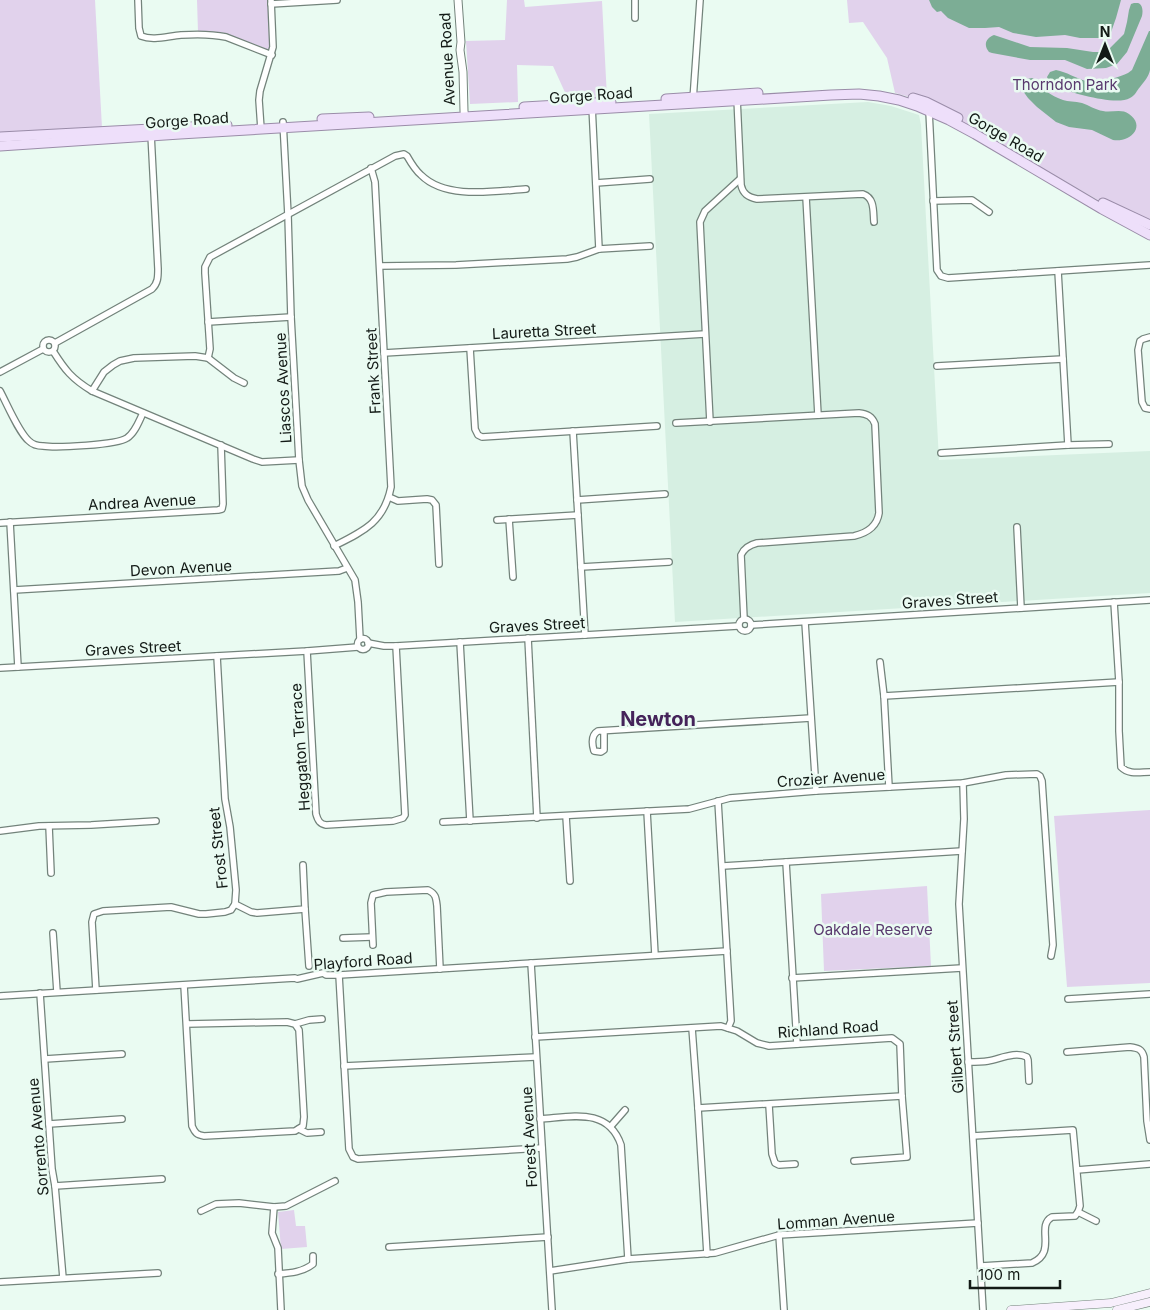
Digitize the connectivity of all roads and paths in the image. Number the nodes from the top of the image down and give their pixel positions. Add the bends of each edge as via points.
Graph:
1 (138, 0) edge
2 (337, 0) edge
3 (458, 0) edge
4 (635, 0) edge
5 (700, 0) edge
6 (271, 2) edge
7 (636, 18) dead end
8 (272, 55) junction
9 (736, 97) junction
10 (693, 100) junction
11 (592, 106) junction
12 (929, 111) junction
13 (464, 114) junction
14 (283, 125) junction
15 (261, 126) junction
16 (151, 132) junction
17 (30, 135) junction
18 (0, 137) edge
19 (24, 144) junction
20 (0, 146) edge
21 (371, 168) junction
22 (650, 179) dead end
23 (740, 179) junction
24 (596, 183) junction
25 (526, 188) dead end
26 (806, 197) junction
27 (933, 201) junction
28 (989, 212) dead end
29 (288, 215) junction
30 (874, 222) dead end
31 (1150, 225) edge
32 (1150, 235) edge
33 (650, 246) dead end
34 (599, 249) junction
35 (1150, 265) edge
36 (380, 266) junction
37 (1058, 272) junction
38 (291, 317) junction
39 (208, 322) junction
40 (705, 334) junction
41 (1150, 337) edge
42 (55, 343) junction
43 (470, 348) junction
44 (43, 349) junction
45 (53, 351) junction
46 (384, 352) junction
47 (208, 358) junction
48 (1063, 359) junction
49 (937, 366) dead end
50 (0, 372) edge
51 (244, 383) dead end
52 (92, 391) junction
53 (0, 392) edge
54 (1150, 409) edge
55 (144, 413) junction
56 (818, 415) junction
57 (710, 422) junction
58 (676, 424) dead end
59 (657, 426) dead end
60 (573, 431) junction
61 (1108, 444) dead end
62 (221, 445) junction
63 (1068, 445) junction
64 (941, 453) dead end
65 (299, 460) junction
66 (665, 494) dead end
67 (389, 498) junction
68 (577, 500) junction
69 (578, 515) junction
70 (509, 519) junction
71 (497, 520) dead end
72 (10, 522) junction
73 (0, 523) edge
74 (1017, 526) dead end
75 (334, 546) junction
76 (669, 562) dead end
77 (439, 564) dead end
78 (581, 567) junction
79 (347, 568) junction
80 (513, 577) dead end
81 (14, 590) junction
82 (1150, 600) edge
83 (1114, 602) junction
84 (1022, 608) junction
85 (744, 619) junction
86 (805, 622) junction
87 (751, 625) junction
88 (738, 626) junction
89 (585, 634) junction
90 (528, 638) junction
91 (360, 640) junction
92 (460, 642) junction
93 (368, 643) junction
94 (396, 646) junction
95 (358, 647) junction
96 (307, 651) junction
97 (217, 656) junction
98 (880, 662) dead end
99 (18, 667) junction
100 (0, 668) edge
101 (1119, 682) junction
102 (884, 696) junction
103 (811, 718) junction
104 (604, 731) dead end
105 (1150, 772) edge
106 (963, 783) junction
107 (889, 787) junction
108 (816, 791) junction
109 (718, 801) junction
110 (647, 811) junction
111 (566, 816) junction
112 (537, 818) junction
113 (156, 821) dead end
114 (470, 821) junction
115 (443, 822) dead end
116 (49, 826) junction
117 (0, 831) edge
118 (962, 851) junction
119 (786, 862) junction
120 (303, 865) dead end
121 (723, 866) junction
122 (51, 873) dead end
123 (570, 881) dead end
124 (235, 904) junction
125 (306, 909) junction
126 (53, 933) dead end
127 (372, 937) junction
128 (343, 938) dead end
129 (373, 945) dead end
130 (727, 951) junction
131 (655, 956) junction
132 (1051, 956) dead end
133 (531, 963) junction
134 (309, 966) dead end
135 (962, 968) junction
136 (440, 969) junction
137 (339, 975) junction
138 (792, 978) junction
139 (184, 984) junction
140 (96, 990) junction
141 (57, 992) junction
142 (40, 994) junction
143 (1150, 994) edge
144 (0, 996) edge
145 (1068, 999) dead end
146 (322, 1019) dead end
147 (187, 1024) junction
148 (295, 1024) junction
149 (692, 1028) junction
150 (728, 1028) junction
151 (535, 1037) junction
152 (797, 1044) junction
153 (1067, 1052) dead end
154 (122, 1054) dead end
155 (536, 1056) junction
156 (44, 1059) junction
157 (968, 1062) junction
158 (344, 1066) junction
159 (1028, 1081) dead end
160 (902, 1096) junction
161 (769, 1105) junction
162 (698, 1108) junction
163 (625, 1110) dead end
164 (122, 1118) dead end
165 (540, 1119) junction
166 (1149, 1121) edge
167 (49, 1124) junction
168 (611, 1126) junction
169 (299, 1129) junction
170 (320, 1132) dead end
171 (973, 1136) junction
172 (1150, 1140) edge
173 (542, 1148) junction
174 (854, 1161) dead end
175 (795, 1164) dead end
176 (1150, 1164) edge
177 (1077, 1170) junction
178 (162, 1179) dead end
179 (336, 1182) dead end
180 (55, 1186) junction
181 (274, 1207) junction
182 (201, 1211) dead end
183 (1077, 1214) junction
184 (1096, 1220) dead end
185 (978, 1223) junction
186 (779, 1235) junction
187 (548, 1237) junction
188 (389, 1247) dead end
189 (707, 1254) junction
190 (313, 1256) dead end
191 (628, 1259) junction
192 (981, 1266) junction
193 (550, 1271) junction
194 (158, 1273) dead end
195 (278, 1274) junction
196 (63, 1278) junction
197 (0, 1282) edge
198 (1150, 1293) edge
199 (1150, 1302) edge
200 (1057, 1308) edge
201 (281, 1310) edge
202 (552, 1310) edge
203 (784, 1310) edge
204 (983, 1310) edge
205 (1011, 1310) edge
206 (1117, 1310) edge

1 - 8 street via 141,36 218,35
2 - 6 street
3 - 13 street, Avenue Road
4 - 7 street
5 - 10 street
6 - 8 street
8 - 15 street via 260,91
9 - 10 main road, Gorge Road
9 - 12 main road, Gorge Road via 859,94 899,100
9 - 23 street
9 - 31 main road, Gorge Road via 855,88 895,93 926,102 1110,207
10 - 11 main road, Gorge Road
11 - 13 main road, Gorge Road
11 - 24 street
12 - 27 street
12 - 32 main road, Gorge Road
13 - 14 main road, Gorge Road
14 - 15 main road, Gorge Road
14 - 29 street, Liascos Avenue
15 - 16 main road, Gorge Road
16 - 17 main road, Gorge Road
16 - 19 main road, Gorge Road
16 - 42 street via 156,285
17 - 18 main road, Gorge Road
17 - 19 main road
19 - 20 main road, Gorge Road
21 - 25 street via 404,154 422,176 447,189 471,192
21 - 29 street
21 - 36 street, Frank Street via 375,182
22 - 24 street
23 - 26 street via 742,191 750,198
23 - 40 street via 701,218
24 - 34 street
26 - 30 street via 868,196
26 - 56 street
27 - 28 street via 972,200
27 - 37 street via 937,270 941,276
29 - 38 street, Liascos Avenue
29 - 39 street via 213,255 207,262
33 - 34 street
34 - 36 street via 567,259
35 - 37 street
36 - 46 street, Frank Street
37 - 48 street
38 - 39 street
38 - 65 street, Liascos Avenue
39 - 47 street
40 - 43 street, Lauretta Street
40 - 57 street
41 - 54 street via 1140,341 1138,350 1142,402 1145,408
42 - 44 street via 51,339 46,340
42 - 45 street
43 - 46 street, Lauretta Street
43 - 60 street via 478,435
44 - 45 street
44 - 50 street
45 - 52 street via 73,378
46 - 67 street, Frank Street
47 - 51 street
47 - 52 street via 134,358 120,361 104,372
48 - 49 street
48 - 63 street
52 - 55 street
53 - 55 street via 28,441 44,447 126,439
55 - 62 street
56 - 57 street
56 - 85 street via 859,413 874,420 878,519 866,532 854,536 757,543 746,547 741,555
57 - 58 street
59 - 60 street
60 - 68 street
61 - 63 street
62 - 65 street via 262,462
62 - 72 street, Andrea Avenue via 222,509
63 - 64 street
65 - 75 street, Liascos Avenue via 304,493
66 - 68 street
67 - 75 street, Frank Street via 380,515 363,532
67 - 77 street via 427,499 436,505
68 - 69 street
69 - 70 street
69 - 78 street
70 - 71 street
70 - 80 street
72 - 73 street, Andrea Avenue
72 - 81 street
74 - 84 street
75 - 79 street, Liascos Avenue
76 - 78 street
78 - 89 street
79 - 81 street, Devon Avenue
79 - 91 street, Liascos Avenue via 355,580
81 - 99 street
82 - 83 street, Graves Street
83 - 84 street, Graves Street
83 - 101 street
84 - 86 street, Graves Street
85 - 87 street
85 - 88 street
86 - 87 street, Graves Street
86 - 103 street
87 - 88 street via 746,632
88 - 89 street, Graves Street
89 - 90 street, Graves Street
90 - 92 street, Graves Street
90 - 112 street
91 - 93 street via 365,639
91 - 95 street
92 - 94 street, Graves Street
92 - 114 street
93 - 94 street, Graves Street
93 - 95 street via 365,649
94 - 96 street, Heggaton Terrace via 405,815 393,821 326,825 318,821 316,814
95 - 96 street, Graves Street
96 - 97 street, Graves Street
97 - 99 street, Graves Street
97 - 124 street, Frost Street
98 - 102 street
99 - 100 street, Graves Street
101 - 102 street
101 - 105 street via 1122,767 1130,772
102 - 107 street
103 - 104 street
103 - 108 street
106 - 107 street, Crozier Avenue
106 - 118 street, Gilbert Street
106 - 132 street, Crozier Avenue via 1006,775 1040,776 1054,946
107 - 108 street, Crozier Avenue
108 - 109 street, Crozier Avenue
109 - 110 street, Crozier Avenue via 689,809
109 - 121 street
110 - 111 street, Crozier Avenue
110 - 131 street
111 - 112 street, Crozier Avenue
111 - 123 street
112 - 114 street, Crozier Avenue
113 - 116 street
114 - 115 street, Crozier Avenue
116 - 117 street
116 - 122 street
118 - 119 street
118 - 135 street, Gilbert Street via 959,904
119 - 121 street
119 - 138 street
120 - 125 street
121 - 130 street
124 - 125 street via 257,913
124 - 140 street, Frost Street via 225,912 206,914 171,907 103,910 94,914
125 - 134 street
126 - 141 street
127 - 128 street
127 - 129 street
127 - 136 street via 371,898 374,895 433,892 437,906
130 - 131 street, Playford Road
130 - 150 street via 731,1021
131 - 133 street, Playford Road
133 - 136 street, Playford Road
133 - 151 street, Forest Avenue
135 - 138 street
135 - 157 street, Gilbert Street
136 - 137 street, Playford Road
137 - 139 street, Playford Road via 323,973 297,979
137 - 158 street
138 - 152 street
139 - 140 street, Playford Road
139 - 147 street
140 - 141 street, Playford Road
141 - 142 street, Playford Road
142 - 144 street, Playford Road
142 - 156 street, Sorrento Avenue
143 - 145 street
146 - 148 street
147 - 148 street
147 - 169 street via 192,1126 198,1135
148 - 169 street via 299,1030 304,1117 303,1126
149 - 150 street, Richland Road
149 - 151 street, Richland Road
149 - 162 street
150 - 152 street, Richland Road via 764,1045
151 - 155 street, Forest Avenue
152 - 160 street, Richland Road via 892,1038 900,1044
153 - 166 street via 1140,1049 1144,1057
154 - 156 street
155 - 158 street
155 - 165 street, Forest Avenue
156 - 167 street, Sorrento Avenue
157 - 159 street via 1023,1055 1028,1060
157 - 171 street, Gilbert Street
158 - 173 street via 349,1149 353,1157
160 - 161 street
160 - 174 street, Richland Road via 907,1157
161 - 162 street
161 - 175 street via 773,1159 779,1165
162 - 189 street
163 - 168 street
164 - 167 street
165 - 168 street via 592,1117
165 - 173 street, Forest Avenue
166 - 172 street
167 - 180 street, Sorrento Avenue
168 - 191 street via 621,1145
169 - 170 street via 307,1133
171 - 177 street via 1073,1130
171 - 185 street, Gilbert Street
173 - 187 street, Forest Avenue
176 - 177 street
177 - 183 street via 1080,1206
178 - 180 street
179 - 181 street via 286,1206
180 - 196 street, Sorrento Avenue
181 - 182 street via 216,1204
181 - 195 street via 272,1233 278,1248
183 - 184 street
183 - 192 street via 1052,1217 1047,1221 1046,1247 1038,1261
185 - 186 street, Lomman Avenue
185 - 192 street, Gilbert Street
186 - 189 street, Lomman Avenue
186 - 203 street
187 - 188 street
187 - 193 street, Forest Avenue
189 - 191 street, Lomman Avenue
190 - 195 street via 313,1264 307,1269
191 - 193 street, Lomman Avenue
192 - 204 street, Gilbert Street
193 - 202 street, Forest Avenue
194 - 196 street
195 - 201 street
196 - 197 street
198 - 200 main road via 1111,1303
199 - 206 main road
200 - 205 main road

